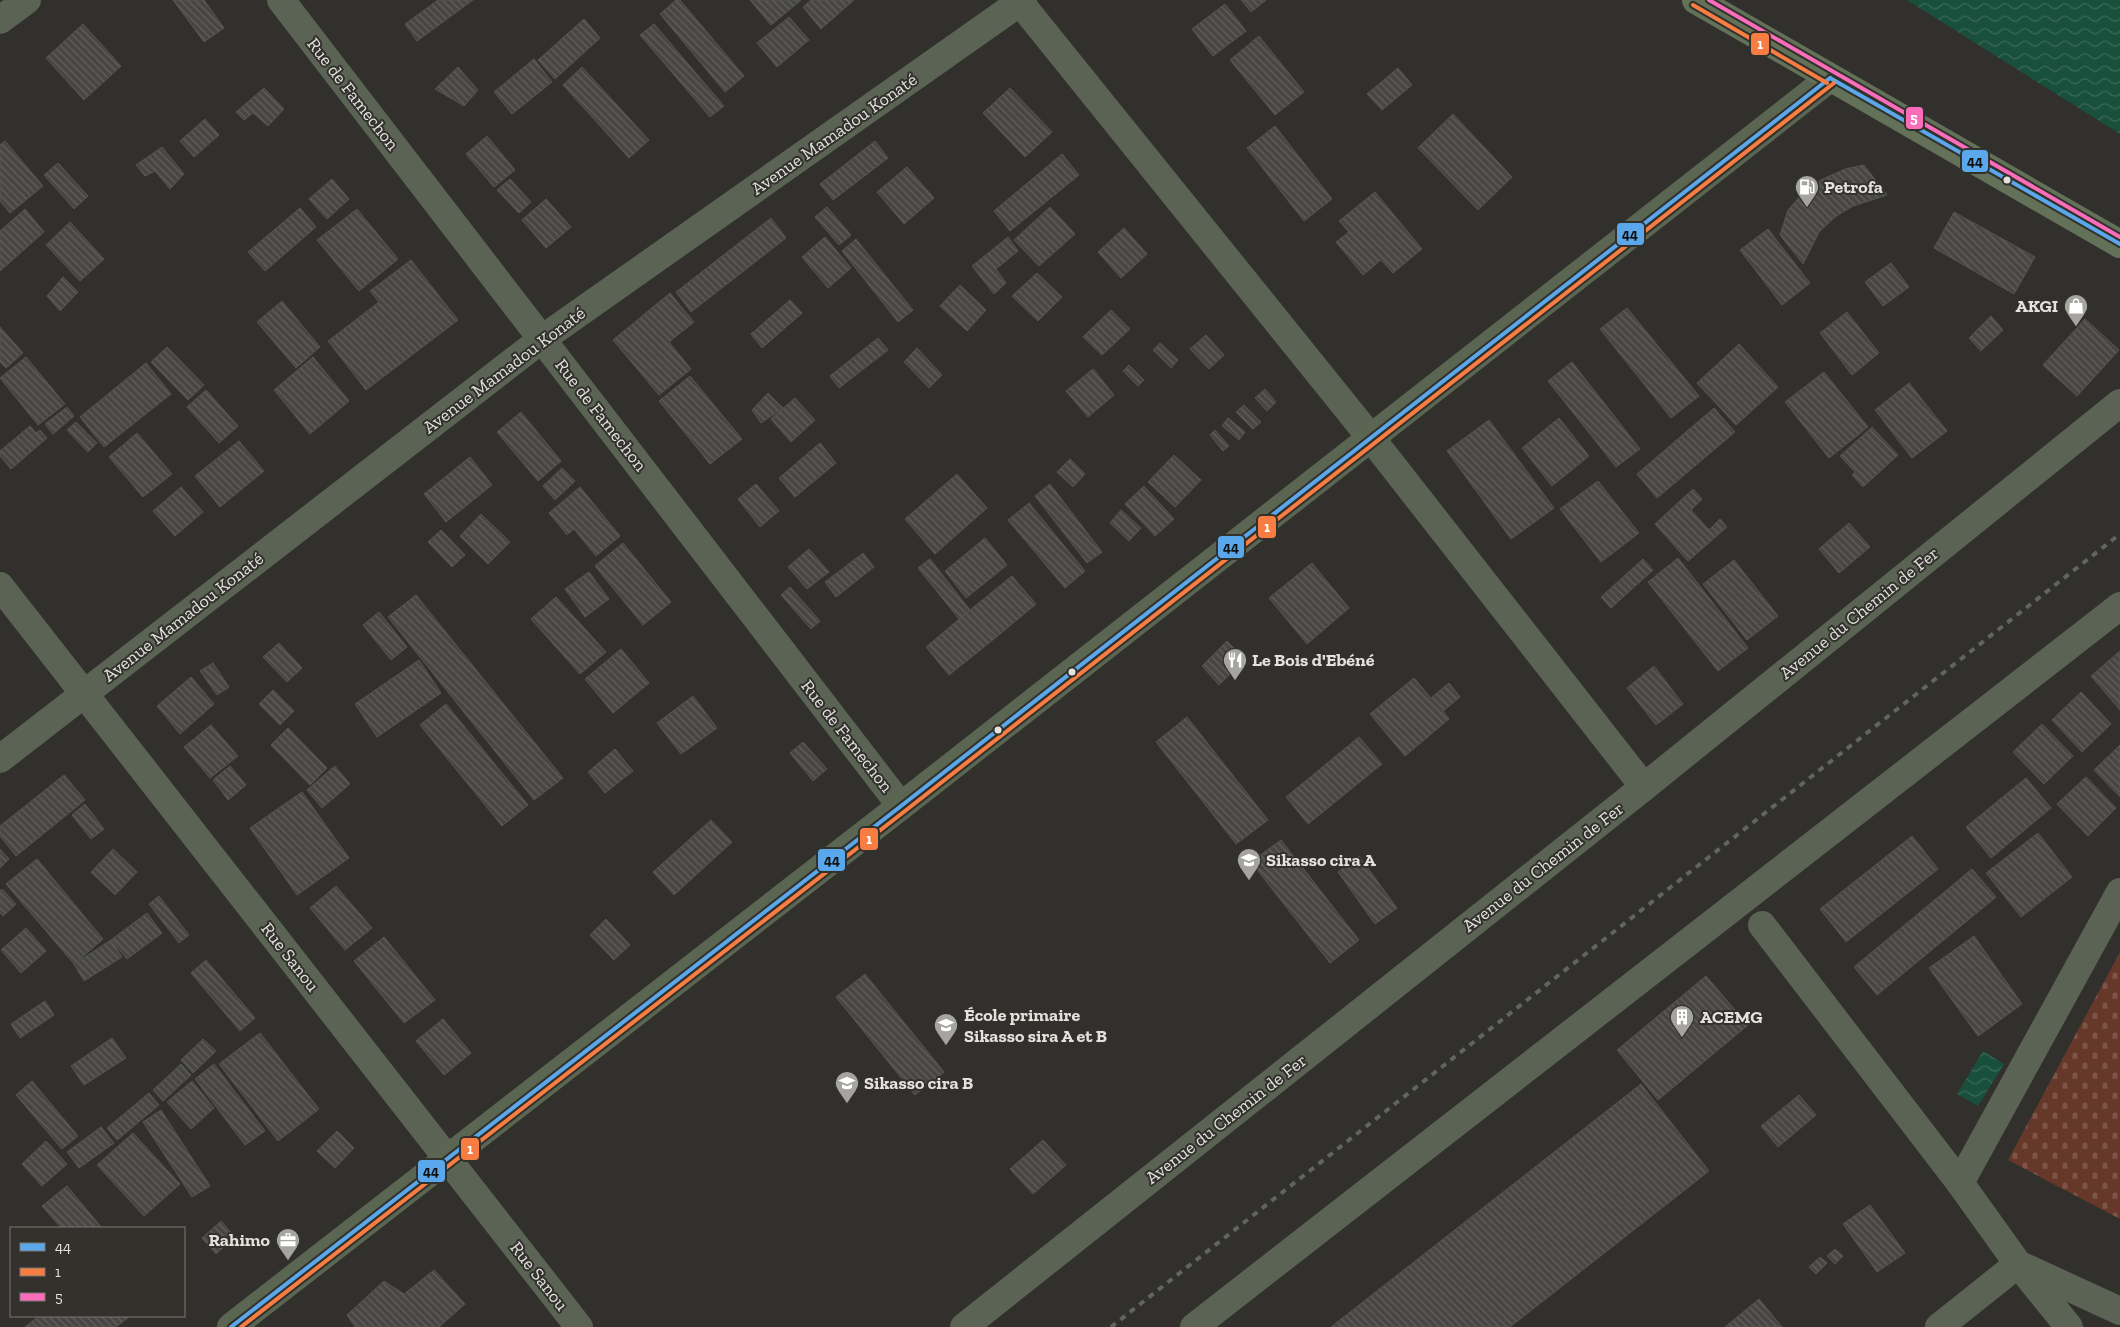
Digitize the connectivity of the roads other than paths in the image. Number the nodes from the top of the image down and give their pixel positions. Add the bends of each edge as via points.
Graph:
1 (27, 0) edge
2 (281, 0) edge
3 (1696, 0) edge
4 (1021, 1) edge
5 (0, 20) edge
6 (1830, 78) junction
7 (2120, 244) edge
8 (542, 338) junction
9 (2120, 403) edge
10 (1371, 438) junction
11 (0, 586) edge
12 (2120, 606) edge
13 (84, 694) junction
14 (0, 759) edge
15 (1644, 787) junction
16 (901, 806) junction
17 (2120, 892) edge
18 (1762, 925) dead end
19 (448, 1160) junction
20 (1960, 1183) junction
21 (2018, 1264) junction
22 (2120, 1311) edge
23 (231, 1327) edge
24 (579, 1327) edge
25 (964, 1327) edge
26 (1194, 1327) edge
27 (1939, 1327) edge
28 (2069, 1327) edge

1 - 5 street
2 - 8 street, Rue de Famechon
3 - 6 highway
4 - 8 street, Avenue Mamadou Konaté
4 - 10 street
6 - 7 highway
6 - 10 street
8 - 13 street, Avenue Mamadou Konaté
8 - 16 street, Rue de Famechon
9 - 15 street, Avenue du Chemin de Fer
10 - 15 street
10 - 16 street
11 - 13 street, Rue Sanou
12 - 26 street
13 - 14 street, Avenue Mamadou Konaté
13 - 19 street, Rue Sanou
15 - 25 street, Avenue du Chemin de Fer
16 - 19 street
17 - 20 street
18 - 20 street
19 - 23 street
19 - 24 street, Rue Sanou
20 - 21 street
21 - 22 street
21 - 27 street
21 - 28 street

